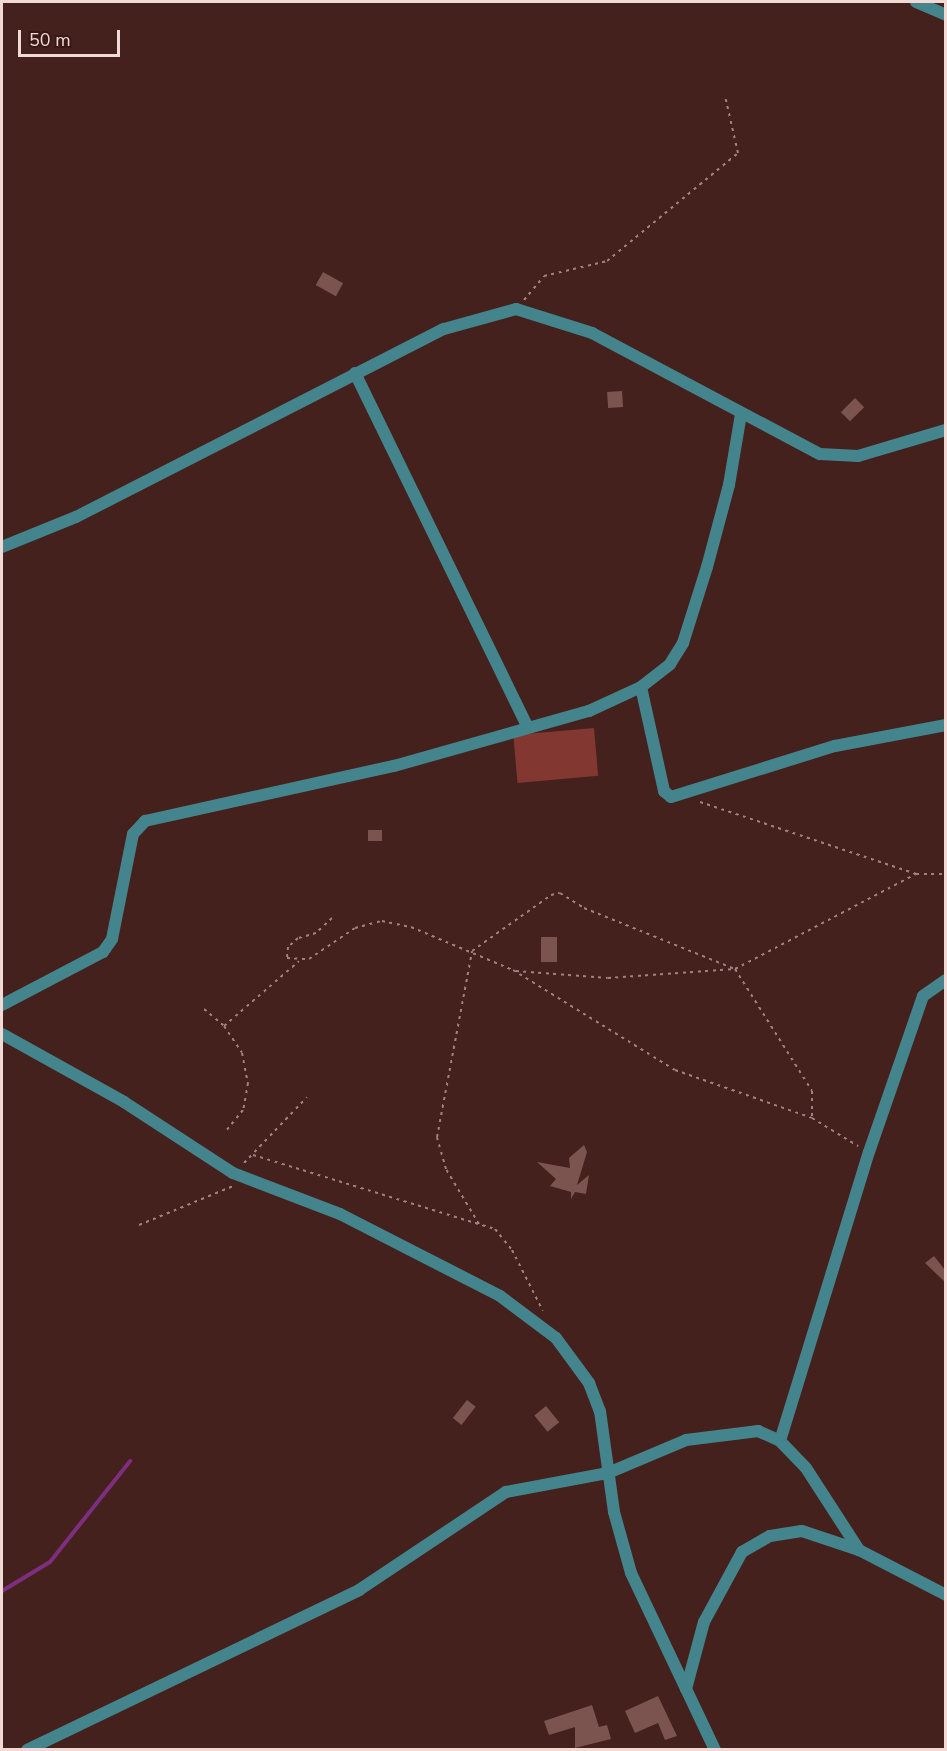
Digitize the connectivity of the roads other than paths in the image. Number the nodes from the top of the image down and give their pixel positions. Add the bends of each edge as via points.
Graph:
1 (916, 2) edge
2 (945, 15) edge
3 (354, 373) junction
4 (741, 414) junction
5 (945, 430) edge
6 (2, 547) edge
7 (641, 687) junction
8 (527, 725) junction
9 (945, 725) edge
10 (945, 980) edge
11 (2, 1005) edge
12 (2, 1034) edge
13 (780, 1441) junction
14 (608, 1473) junction
15 (859, 1551) junction
16 (945, 1595) edge
17 (686, 1689) junction
18 (27, 1749) edge
19 (716, 1749) edge

1 - 2 street
3 - 4 street via 444,329 516,309 592,333 667,368
3 - 6 street via 76,517
3 - 8 street
4 - 5 street via 802,448 843,458
4 - 7 street via 729,485 683,643 670,664
7 - 8 street via 589,711
7 - 9 street via 664,791 671,797 835,746
8 - 11 street via 394,766 146,820 133,834 112,939 103,952
10 - 13 street via 923,996 868,1152
12 - 14 street via 150,1117 233,1173 340,1214 500,1296 555,1338 589,1383 600,1411
13 - 14 street via 758,1431 686,1440
13 - 15 street via 806,1468
14 - 17 street via 631,1573
14 - 18 street via 506,1492 359,1590
15 - 16 street
15 - 17 street via 802,1531 770,1536 742,1552 704,1622
17 - 19 street

